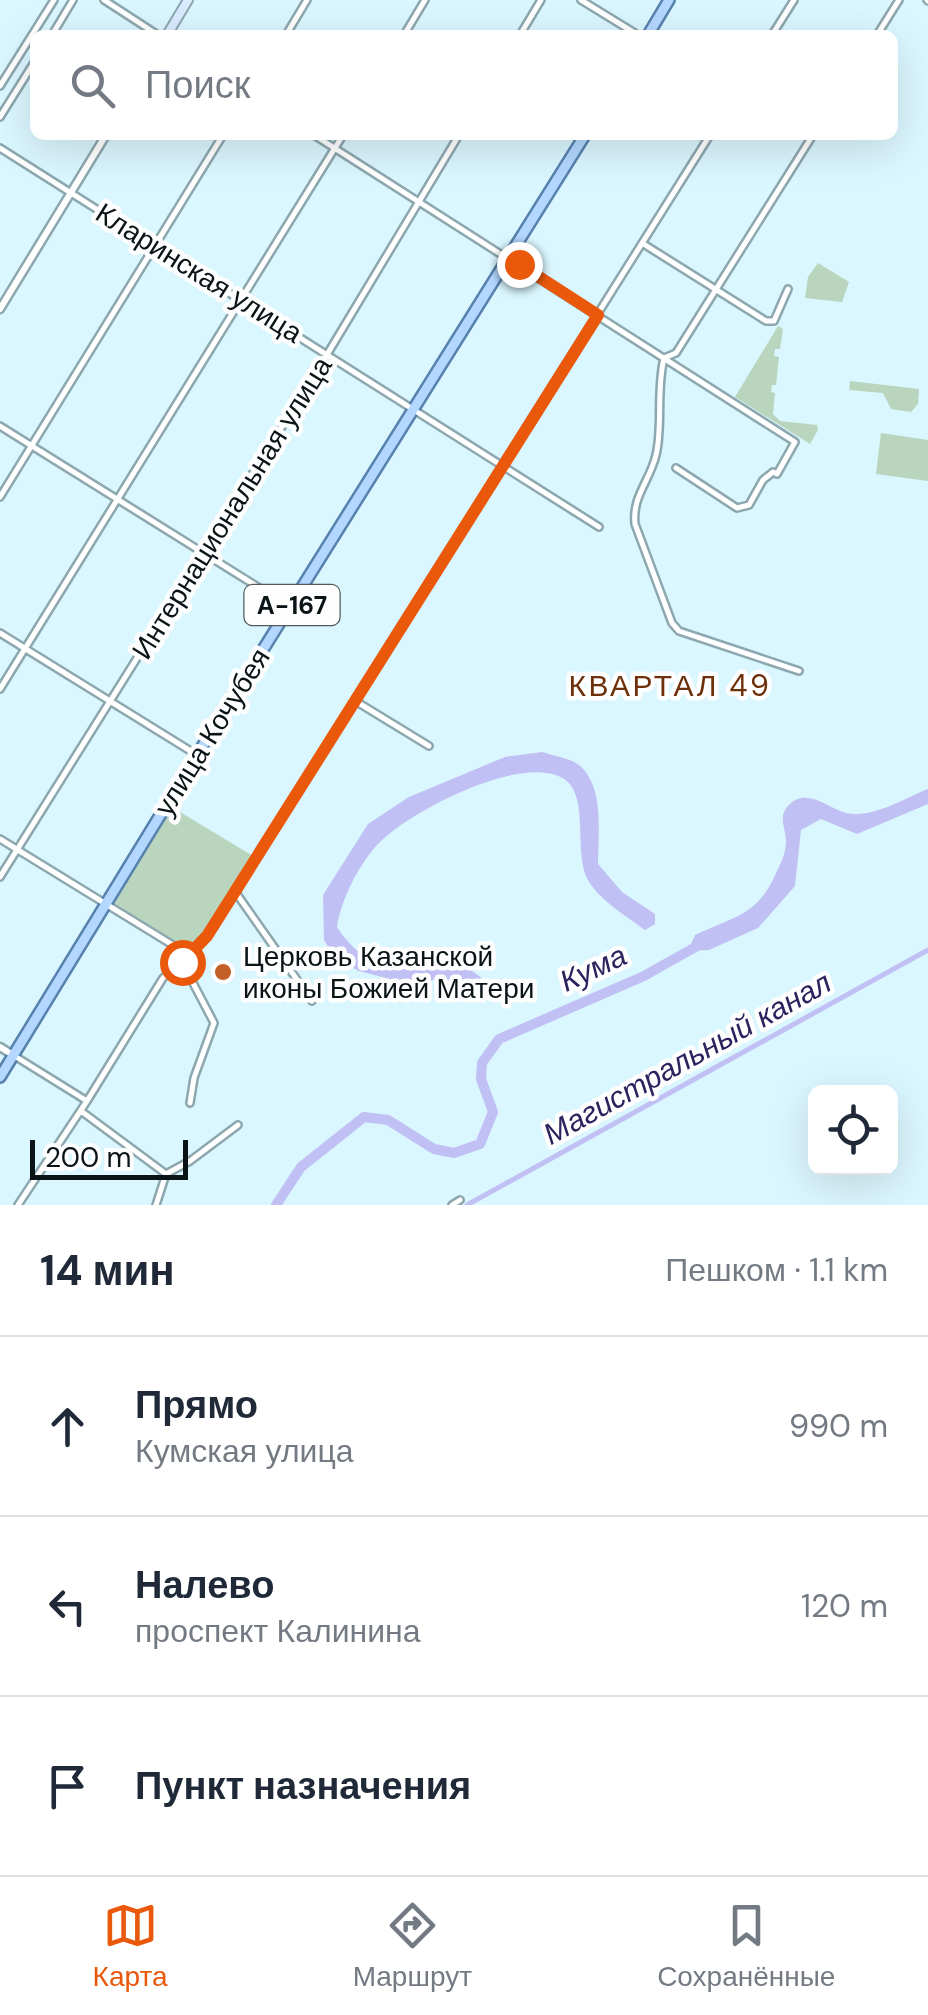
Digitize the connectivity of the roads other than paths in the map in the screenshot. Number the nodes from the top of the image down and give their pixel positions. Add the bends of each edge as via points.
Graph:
1 (54, 0) edge
2 (74, 0) edge
3 (104, 0) edge
4 (188, 0) edge
5 (308, 0) edge
6 (425, 0) edge
7 (541, 0) edge
8 (581, 0) edge
9 (669, 0) edge
10 (794, 0) edge
11 (899, 0) edge
12 (35, 30) edge
13 (55, 30) edge
14 (150, 30) edge
15 (170, 30) edge
16 (289, 30) edge
17 (407, 30) edge
18 (523, 30) edge
19 (630, 30) edge
20 (651, 30) edge
21 (775, 30) edge
22 (880, 30) edge
23 (30, 38) edge
24 (30, 70) edge
25 (0, 86) edge
26 (0, 118) edge
27 (103, 140) edge
28 (220, 140) edge
29 (322, 140) edge
30 (339, 140) edge
31 (456, 140) edge
32 (583, 140) edge
33 (707, 140) edge
34 (810, 140) edge
35 (0, 148) edge
36 (335, 148) junction
37 (71, 193) junction
38 (421, 201) junction
39 (642, 243) junction
40 (155, 246) junction
41 (509, 258) junction
42 (788, 289) dead end
43 (715, 290) junction
44 (241, 299) junction
45 (0, 310) edge
46 (598, 315) junction
47 (328, 353) junction
48 (664, 358) junction
49 (415, 409) junction
50 (0, 426) edge
51 (32, 446) junction
52 (504, 464) junction
53 (676, 468) dead end
54 (0, 497) edge
55 (118, 498) junction
56 (599, 527) dead end
57 (204, 552) junction
58 (291, 607) junction
59 (0, 633) edge
60 (25, 649) junction
61 (799, 671) dead end
62 (0, 689) edge
63 (357, 702) junction
64 (111, 703) junction
65 (429, 746) dead end
66 (197, 755) junction
67 (0, 839) edge
68 (17, 850) junction
69 (0, 878) edge
70 (235, 892) junction
71 (105, 906) junction
72 (189, 955) junction
73 (182, 962) junction
74 (312, 1001) dead end
75 (0, 1047) edge
76 (13, 1055) junction
77 (0, 1077) edge
78 (88, 1101) junction
79 (190, 1103) dead end
80 (80, 1111) junction
81 (238, 1125) dead end
82 (166, 1174) junction
83 (460, 1200) dead end
84 (18, 1205) edge
85 (156, 1205) edge
86 (452, 1205) edge

1 - 12 street
2 - 13 street
3 - 14 street
4 - 15 main road
5 - 16 street
6 - 17 street
7 - 18 street
8 - 19 street
9 - 20 main road
10 - 21 street
11 - 22 street
23 - 25 street
24 - 26 street
27 - 37 street
28 - 40 street
29 - 36 street
30 - 36 street
31 - 38 street, Интернациональная улица
32 - 41 main road, улица Кочубея / А-167
33 - 39 street
34 - 43 street
35 - 37 street, Кларинская улица
36 - 38 street
36 - 44 street
37 - 40 street, Кларинская улица
37 - 45 street
38 - 41 street
38 - 47 street, Интернациональная улица
39 - 43 street
39 - 46 street
40 - 44 street, Кларинская улица
40 - 51 street
41 - 46 street
41 - 49 main road, улица Кочубея / А-167
42 - 43 street via 774,320 766,321
43 - 48 street via 676,352
44 - 47 street, Кларинская улица
44 - 55 street
46 - 48 street
46 - 52 street
47 - 49 street, Кларинская улица
47 - 57 street, Интернациональная улица
48 - 53 street via 794,442 777,474 763,480 750,505 737,508
48 - 61 street via 657,452 634,509 672,623 679,631
49 - 52 street, Кларинская улица
49 - 58 main road, улица Кочубея / А-167
50 - 51 street
51 - 54 street
51 - 55 street
52 - 56 street, Кларинская улица
52 - 63 street
55 - 57 street
55 - 60 street
57 - 58 street
57 - 64 street, Интернациональная улица
58 - 66 main road, улица Кочубея / А-167
59 - 60 street
60 - 62 street
60 - 64 street
63 - 65 street
63 - 70 street
64 - 66 street
64 - 68 street, Интернациональная улица
66 - 71 main road, улица Кочубея / А-167
67 - 68 street
68 - 69 street, Интернациональная улица
68 - 71 street
70 - 72 street
70 - 74 street
71 - 72 street
71 - 76 main road, улица Кочубея / А-167
72 - 73 street
73 - 78 street via 163,978
73 - 79 street via 214,1023
75 - 76 street
76 - 77 main road, улица Кочубея / А-167
76 - 78 street
78 - 80 street
80 - 82 street
80 - 84 street
81 - 82 street
82 - 85 street
83 - 86 street

